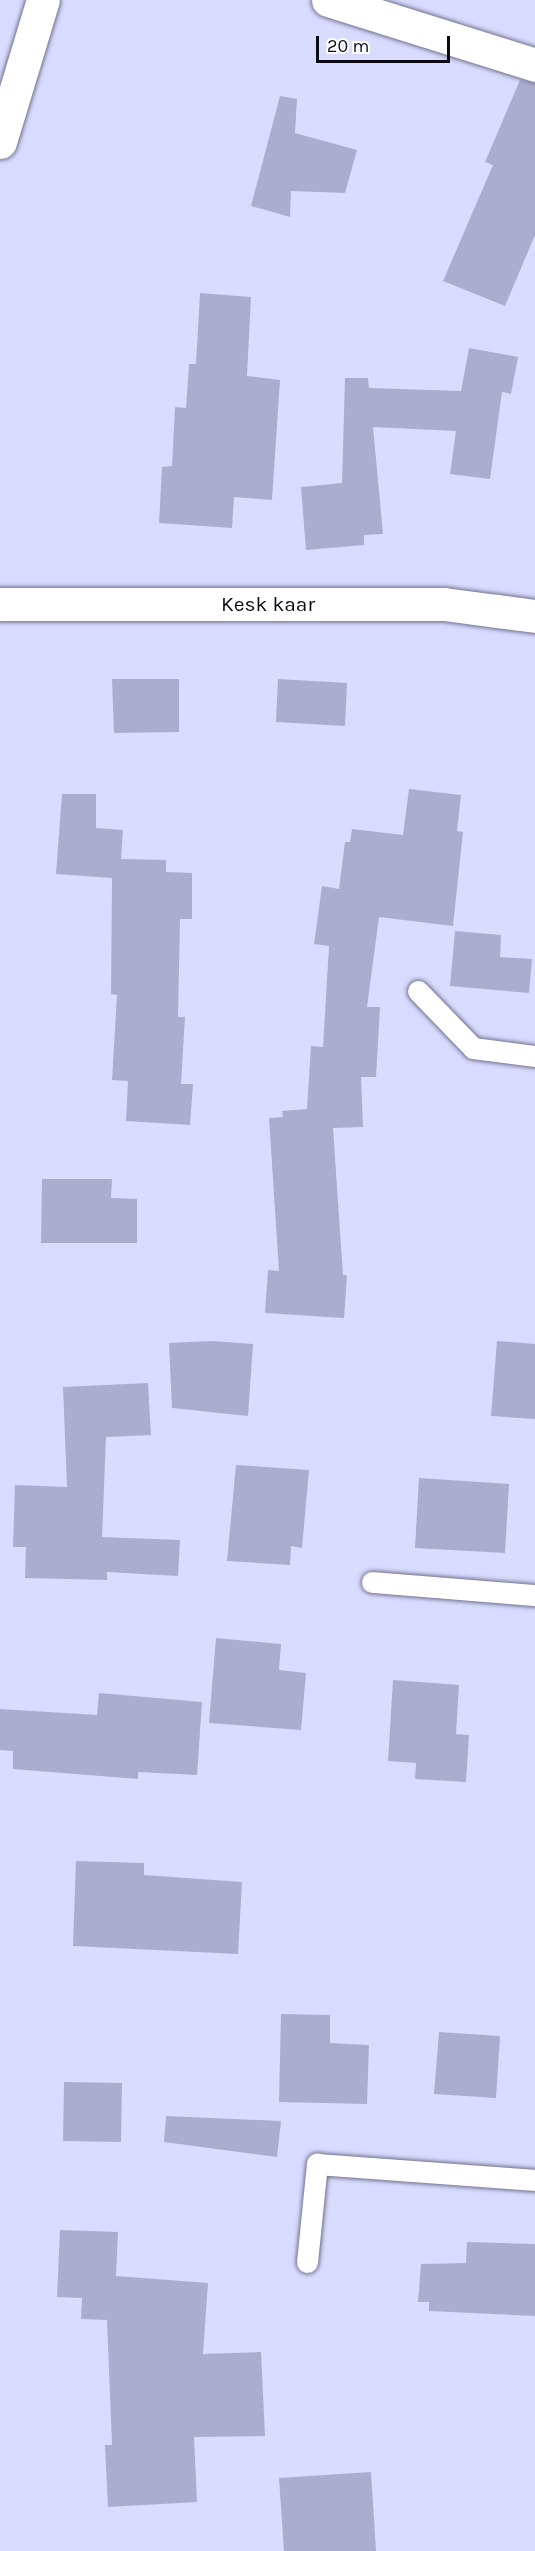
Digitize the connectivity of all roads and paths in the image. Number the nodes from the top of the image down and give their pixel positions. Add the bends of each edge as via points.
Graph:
1 (43, 0) edge
2 (328, 0) edge
3 (535, 65) edge
4 (0, 142) edge
5 (0, 604) edge
6 (535, 616) edge
7 (418, 991) dead end
8 (535, 1056) edge
9 (372, 1582) dead end
10 (535, 1595) edge
11 (535, 2180) edge
12 (307, 2262) dead end

1 - 4 street
2 - 3 street
5 - 6 street, Kesk kaar via 444,603
7 - 8 lane via 473,1048
9 - 10 lane
11 - 12 lane via 317,2164

